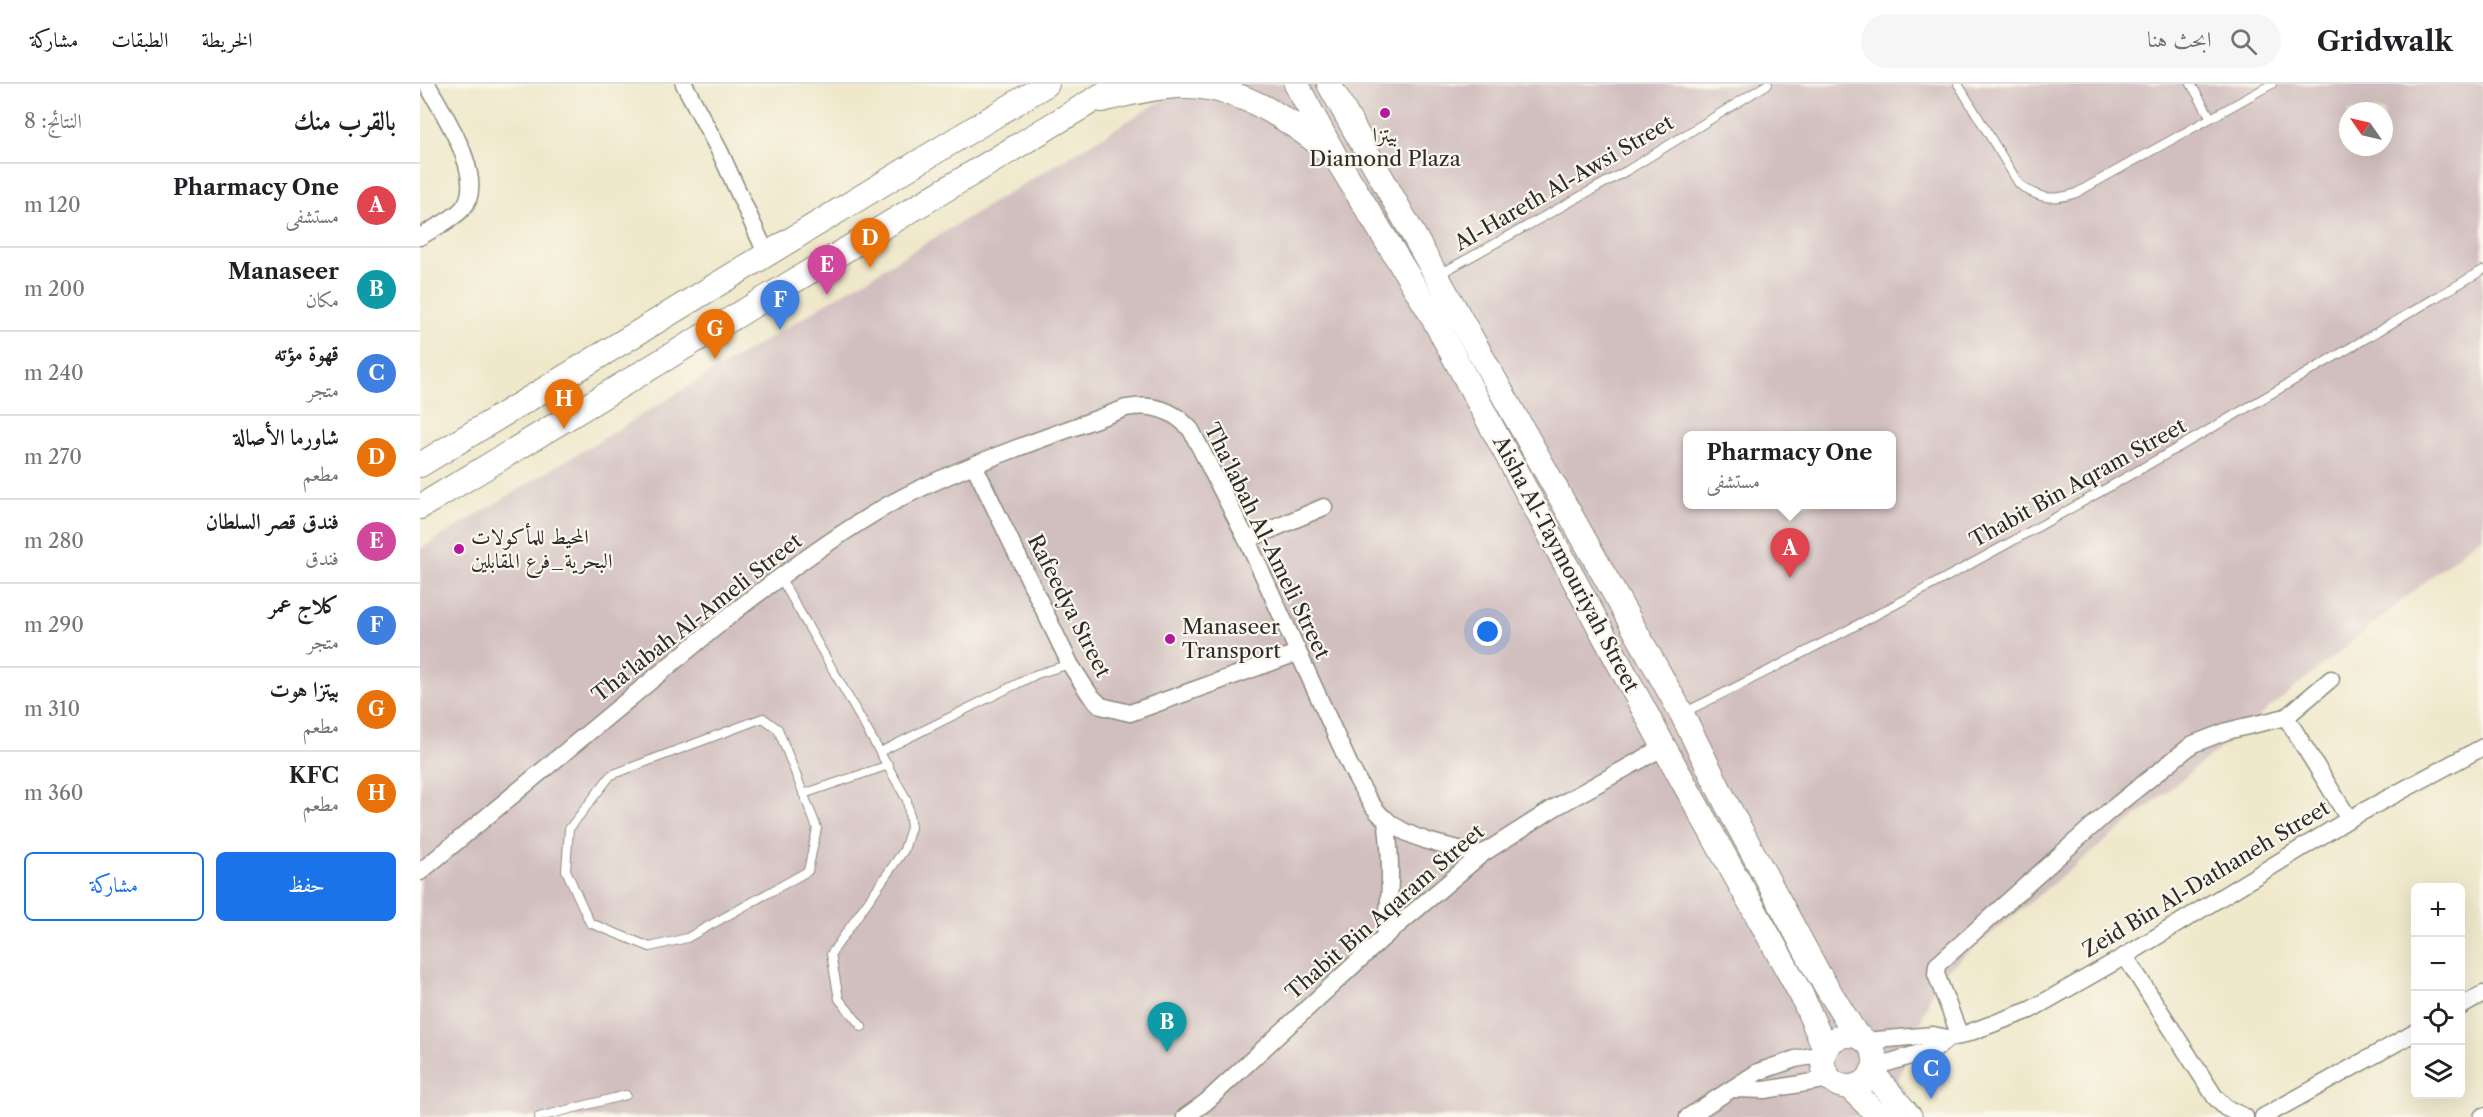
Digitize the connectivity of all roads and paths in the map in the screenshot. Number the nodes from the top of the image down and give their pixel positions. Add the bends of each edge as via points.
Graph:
1 (427, 84) edge
2 (684, 84) edge
3 (1047, 84) edge
4 (1120, 84) edge
5 (1296, 84) edge
6 (1768, 84) edge
7 (1958, 84) edge
8 (2191, 84) edge
9 (2272, 84) edge
10 (1335, 90) edge
11 (1088, 103) junction
12 (2211, 118) junction
13 (1336, 158) junction
14 (420, 237) edge
15 (766, 253) junction
16 (2483, 270) edge
17 (1438, 275) junction
18 (420, 465) edge
19 (974, 465) junction
20 (420, 507) edge
21 (1324, 507) dead end
22 (1246, 540) junction
23 (780, 576) junction
24 (1297, 653) junction
25 (1070, 664) junction
26 (2331, 679) dead end
27 (1682, 714) junction
28 (2286, 717) junction
29 (1664, 747) junction
30 (2483, 747) edge
31 (880, 752) junction
32 (889, 765) junction
33 (803, 794) junction
34 (1386, 819) junction
35 (2349, 819) junction
36 (1482, 854) junction
37 (420, 872) edge
38 (1384, 937) junction
39 (2125, 956) junction
40 (2483, 994) edge
41 (2465, 1004) edge
42 (862, 1027) dead end
43 (2411, 1034) edge
44 (1954, 1037) junction
45 (1861, 1039) junction
46 (1824, 1052) junction
47 (1873, 1070) junction
48 (1839, 1083) junction
49 (1734, 1089) junction
50 (626, 1095) dead end
51 (540, 1117) edge
52 (1185, 1117) edge
53 (1688, 1117) edge
54 (1880, 1117) edge
55 (1910, 1117) edge
56 (2245, 1117) edge
57 (2263, 1117) edge

1 - 14 street via 467,164 470,197 462,210
2 - 15 street
3 - 15 street
4 - 11 street
5 - 13 street, Aisha Al-Taymouriyah Street
6 - 17 lane, Al-Hareth Al-Awsi Street via 1628,170
7 - 12 lane via 2019,184 2046,199 2076,193
8 - 12 lane
9 - 12 lane
10 - 17 street, Aisha Al-Taymouriyah Street
11 - 13 street via 1179,86 1207,88 1268,110
11 - 20 street
13 - 29 street, Aisha Al-Taymouriyah Street via 1430,312
15 - 18 street
16 - 27 lane, Thabit Bin Aqram Street via 2157,461
17 - 27 street, Aisha Al-Taymouriyah Street
19 - 22 street, Tha‘labah Al-Ameli Street via 1126,408 1161,408 1180,417 1191,430
19 - 23 street, Tha‘labah Al-Ameli Street via 889,505
19 - 25 street, Rafeedya Street
21 - 22 street
22 - 24 street, Tha‘labah Al-Ameli Street
23 - 31 lane
23 - 37 street, Tha‘labah Al-Ameli Street
24 - 25 street, Rafeedya Street via 1130,713 1101,706
24 - 34 street, Tha‘labah Al-Ameli Street via 1350,766
25 - 31 lane via 1037,674
26 - 28 street
27 - 45 street, Aisha Al-Taymouriyah Street via 1818,973
28 - 35 street
28 - 44 street via 2227,731 2193,744 2108,812 1942,959 1936,974
29 - 36 street, Thabit Bin Aqaram Street via 1524,825
29 - 46 street, Aisha Al-Taymouriyah Street via 1802,996
30 - 35 street, Zeid Bin Al-Dathaneh Street
31 - 32 lane
32 - 33 lane
32 - 42 lane via 907,800 911,827 904,850 831,954 839,999
33 - 33 lane via 778,729 763,718 611,775 569,829 566,870 590,923 650,946 687,938 808,871 817,828
34 - 36 street, Tha‘labah Al-Ameli Street via 1429,842
34 - 38 street via 1391,897
35 - 39 street, Zeid Bin Al-Dathaneh Street
36 - 38 street, Thabit Bin Aqaram Street
38 - 52 street, Thabit Bin Aqaram Street
39 - 44 street, Zeid Bin Al-Dathaneh Street via 2030,1010
39 - 56 street via 2215,1097 2226,1108
40 - 41 street
43 - 57 street
44 - 45 street, Zeid Bin Al-Dathaneh Street
44 - 47 street, Zeid Bin Al-Dathaneh Street via 1937,1048
45 - 46 street via 1845,1035 1834,1040
45 - 47 street via 1871,1048
46 - 48 street via 1823,1067
46 - 49 street via 1758,1072
47 - 48 street via 1858,1085
47 - 55 street
48 - 49 street
48 - 54 street
49 - 53 street
50 - 51 lane

